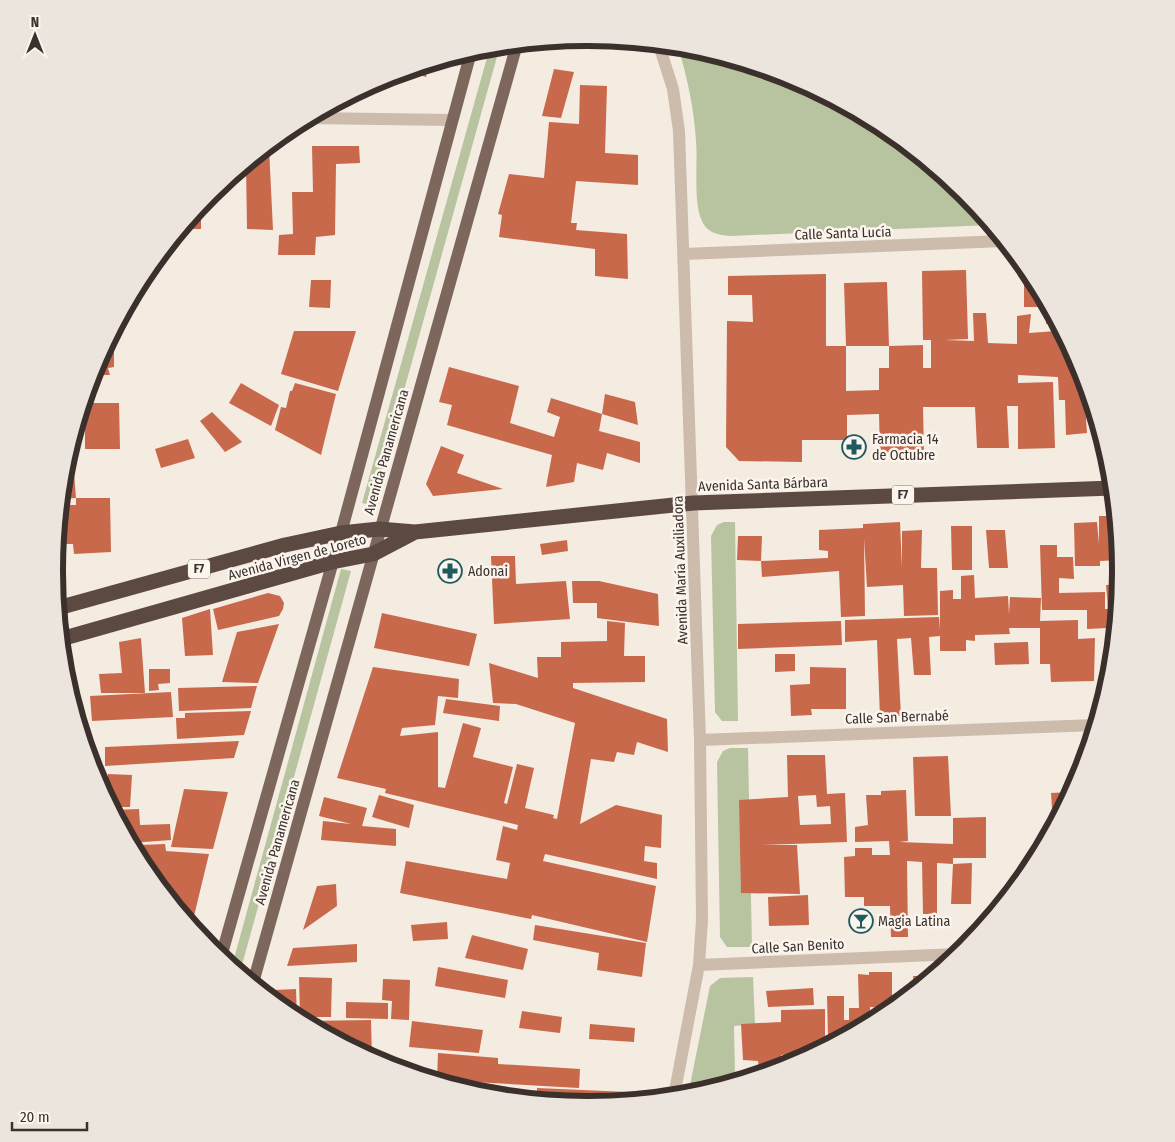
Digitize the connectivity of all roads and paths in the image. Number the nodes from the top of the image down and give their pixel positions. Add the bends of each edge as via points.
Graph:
1 (515, 52) edge
2 (661, 52) edge
3 (469, 60) edge
4 (323, 118) edge
5 (451, 120) junction
6 (995, 241) edge
7 (684, 254) junction
8 (1105, 488) edge
9 (692, 503) junction
10 (380, 528) junction
11 (415, 532) junction
12 (342, 533) junction
13 (373, 554) junction
14 (332, 562) junction
15 (64, 606) edge
16 (67, 637) edge
17 (1088, 725) edge
18 (700, 740) junction
19 (223, 949) edge
20 (945, 955) edge
21 (699, 965) junction
22 (255, 976) edge
23 (676, 1088) edge

1 - 10 main road, Avenida Panamericana
2 - 7 street, Avenida María Auxiliadora via 673,89 679,131
3 - 5 main road, Avenida Panamericana
4 - 5 street
5 - 12 main road, Avenida Panamericana
6 - 7 street, Calle Santa Lucía
7 - 9 street, Avenida María Auxiliadora
8 - 9 highway, Avenida Santa Bárbara / F7
9 - 11 highway, Avenida Santa Bárbara / F7
9 - 18 street, Avenida María Auxiliadora
10 - 11 highway, Avenida Virgen de Loreto / F7
10 - 12 highway, Avenida Virgen de Loreto / F7
10 - 13 main road, Avenida Panamericana
11 - 13 highway, Avenida Virgen de Loreto / F7
12 - 14 main road, Avenida Panamericana
12 - 15 highway, Avenida Virgen de Loreto / F7 via 285,545
13 - 14 highway, Avenida Virgen de Loreto / F7
13 - 22 main road, Avenida Panamericana
14 - 16 highway, Avenida Virgen de Loreto / F7
14 - 19 main road, Avenida Panamericana
17 - 18 street, Calle San Bernabé
18 - 21 street, Avenida María Auxiliadora via 702,920
20 - 21 street, Calle San Benito
21 - 23 street, Avenida María Auxiliadora

